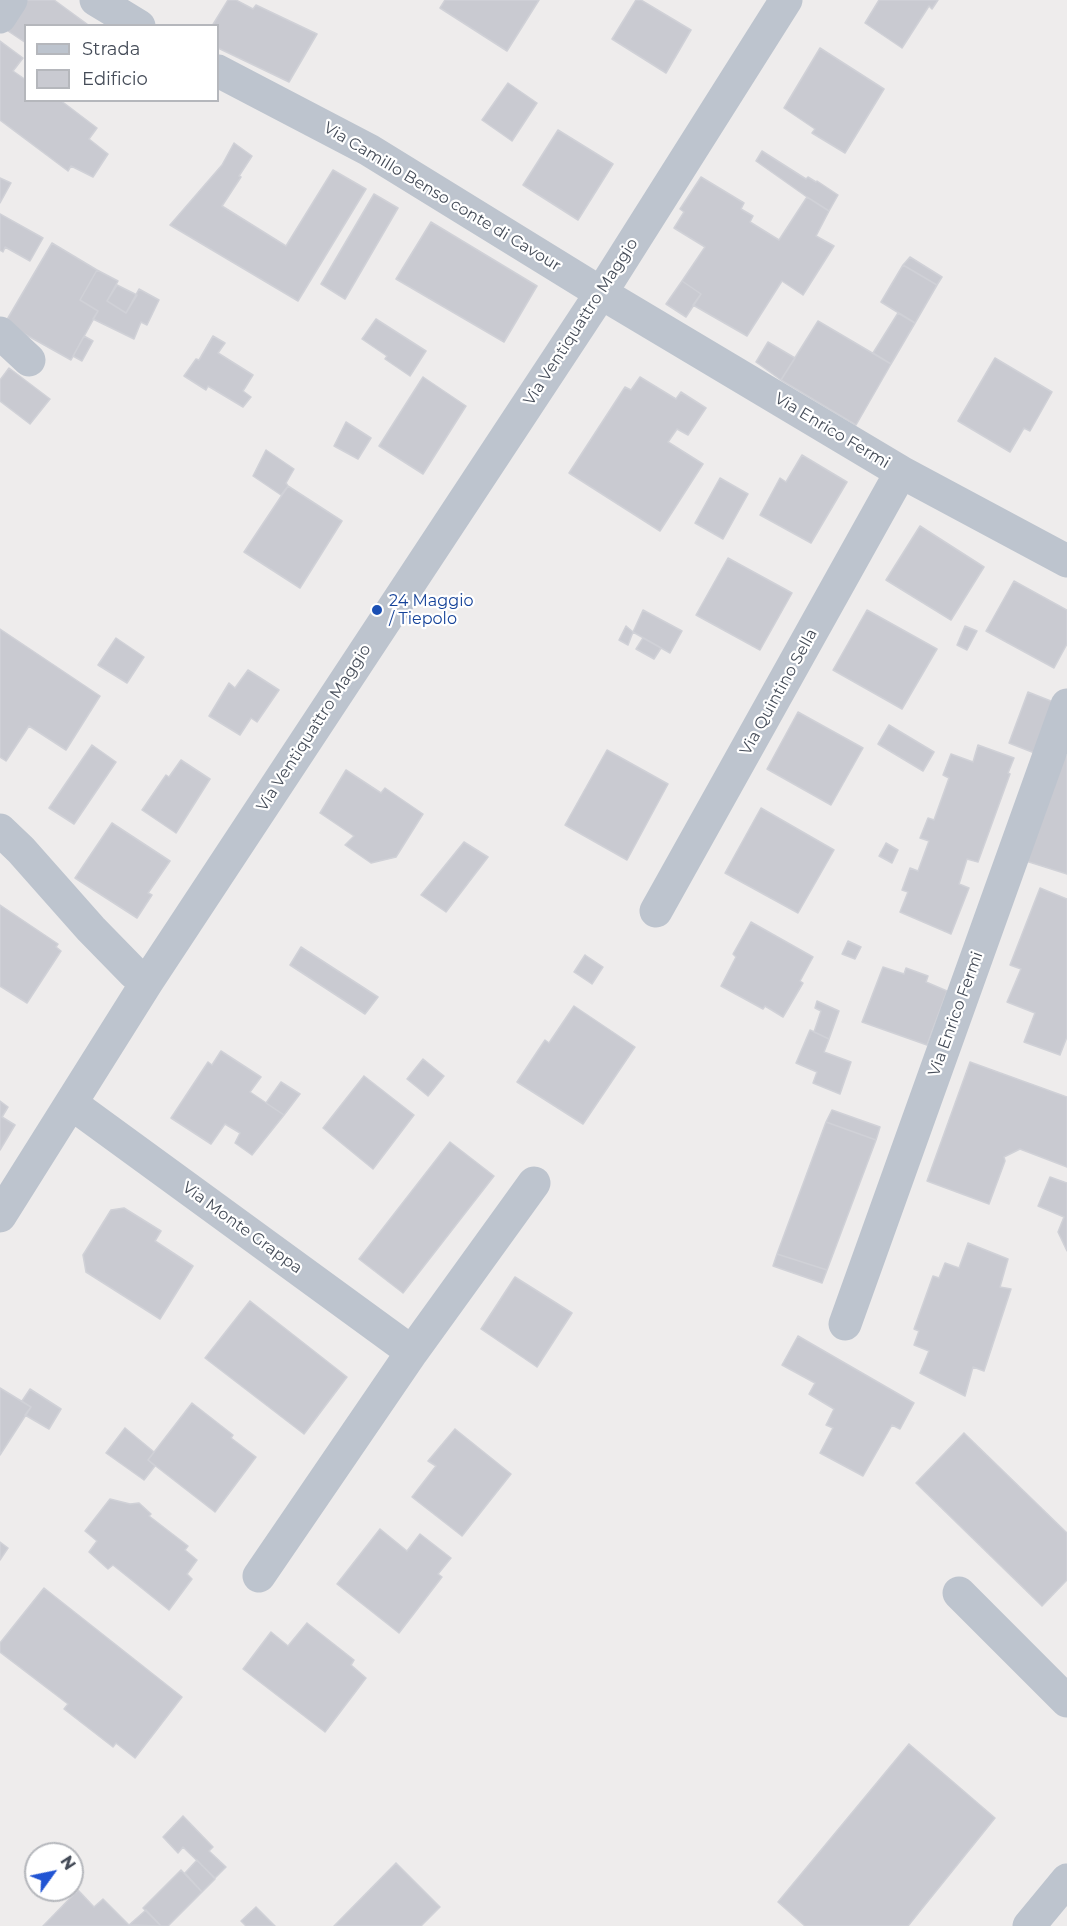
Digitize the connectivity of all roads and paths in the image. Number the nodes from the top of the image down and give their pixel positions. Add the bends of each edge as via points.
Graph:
1 (11, 0) edge
2 (96, 0) edge
3 (786, 0) edge
4 (0, 16) edge
5 (136, 24) edge
6 (219, 72) edge
7 (602, 293) junction
8 (0, 333) edge
9 (29, 360) dead end
10 (901, 472) junction
11 (1067, 561) edge
12 (1067, 705) edge
13 (0, 830) edge
14 (656, 911) dead end
15 (147, 982) junction
16 (72, 1104) junction
17 (534, 1183) dead end
18 (0, 1216) edge
19 (845, 1324) dead end
20 (412, 1352) junction
21 (259, 1576) dead end
22 (959, 1593) dead end
23 (1067, 1701) edge
24 (1067, 1881) edge
25 (1029, 1926) edge

1 - 4 street
2 - 5 street
3 - 7 street, Via Ventiquattro Maggio
6 - 7 street, Via Camillo Benso conte di Cavour via 369,150
7 - 10 street, Via Enrico Fermi
7 - 15 street, Via Ventiquattro Maggio
8 - 9 street
10 - 11 street, Via Enrico Fermi
10 - 14 street, Via Quintino Sella
12 - 19 street, Via Enrico Fermi
13 - 15 street via 91,929
15 - 16 street, Via Ventiquattro Maggio
16 - 18 street, Via Ventiquattro Maggio
16 - 20 street, Via Monte Grappa
17 - 20 street
20 - 21 street
22 - 23 street
24 - 25 street

